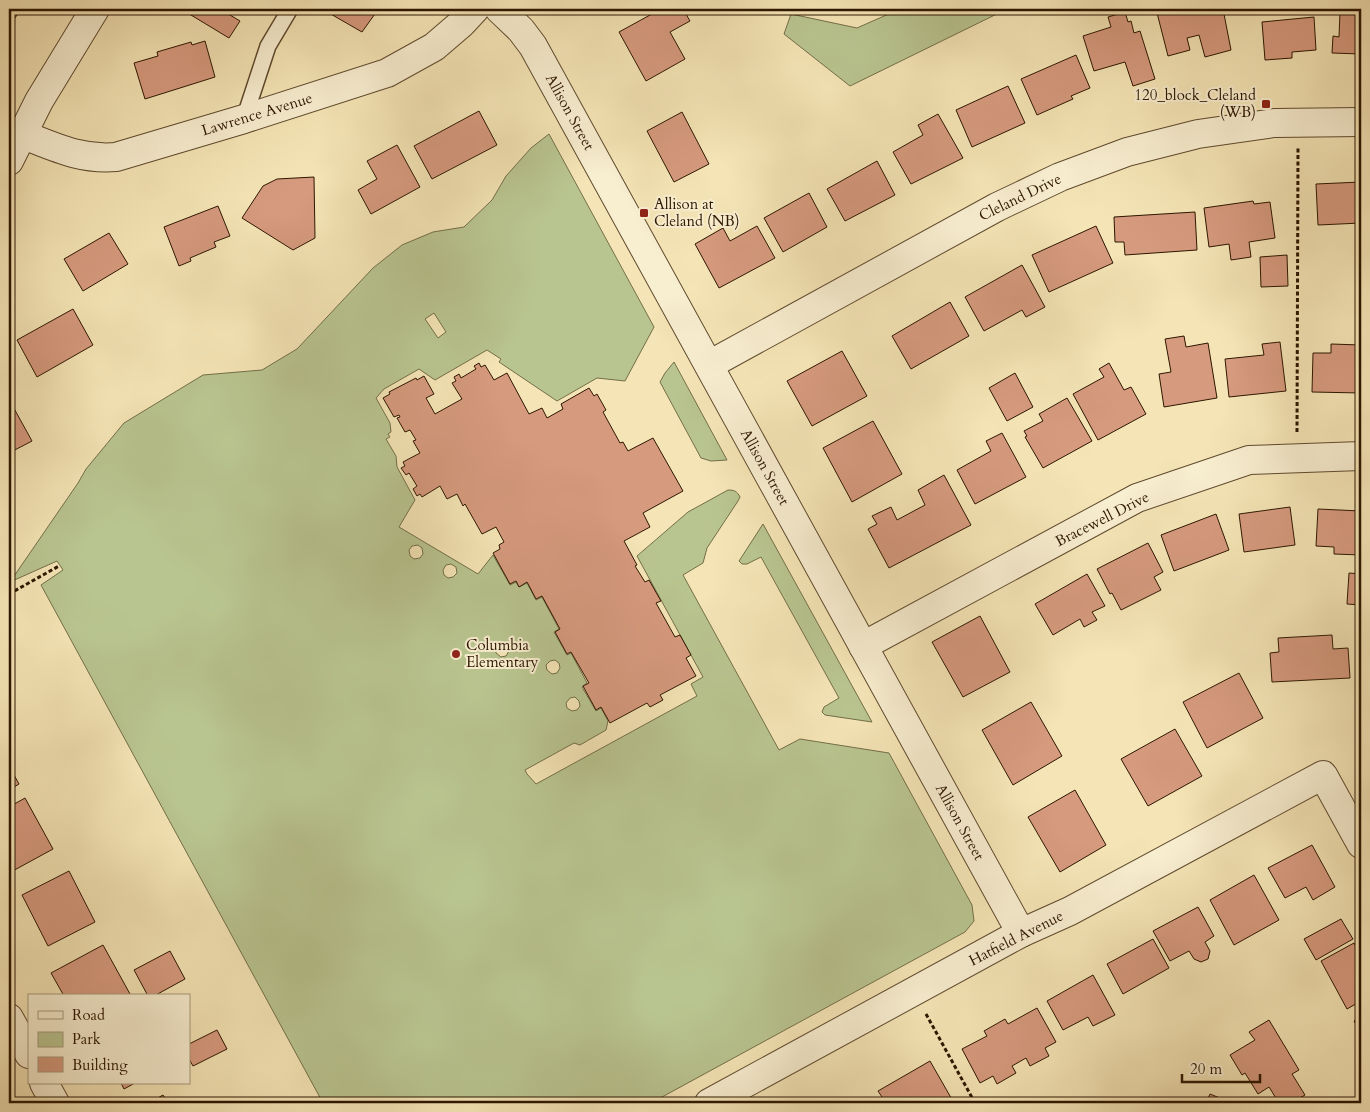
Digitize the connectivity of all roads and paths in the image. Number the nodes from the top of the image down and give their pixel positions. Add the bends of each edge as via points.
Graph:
1 (95, 9) edge
2 (290, 9) edge
3 (475, 9) edge
4 (498, 9) edge
5 (244, 119) junction
6 (1298, 122) junction
7 (1361, 122) edge
8 (21, 134) junction
9 (9, 161) edge
10 (709, 365) junction
11 (1361, 456) edge
12 (1296, 459) junction
13 (59, 566) dead end
14 (9, 594) edge
15 (863, 646) junction
16 (1361, 844) edge
17 (1021, 933) junction
18 (914, 992) junction
19 (10, 1024) edge
20 (28, 1052) edge
21 (45, 1084) edge
22 (55, 1103) edge
23 (709, 1103) edge
24 (975, 1103) edge

1 - 8 street
2 - 5 lane via 268,46
3 - 5 street, Lawrence Avenue via 434,48 387,73
4 - 10 street, Allison Street via 533,46
5 - 8 street, Lawrence Avenue via 116,157 80,155
6 - 7 street, Cleland Drive
6 - 10 street, Cleland Drive via 1198,134 1127,152 1060,177 997,207
6 - 12 path
8 - 9 street
10 - 15 street, Allison Street
11 - 12 street, Bracewell Drive
12 - 15 street, Bracewell Drive via 1249,460 1137,498
13 - 14 path
15 - 17 street, Allison Street
16 - 17 street, Hatfield Avenue via 1323,775 1070,911
17 - 18 street, Hatfield Avenue
18 - 23 street, Hatfield Avenue
18 - 24 path
19 - 20 street
21 - 22 street

